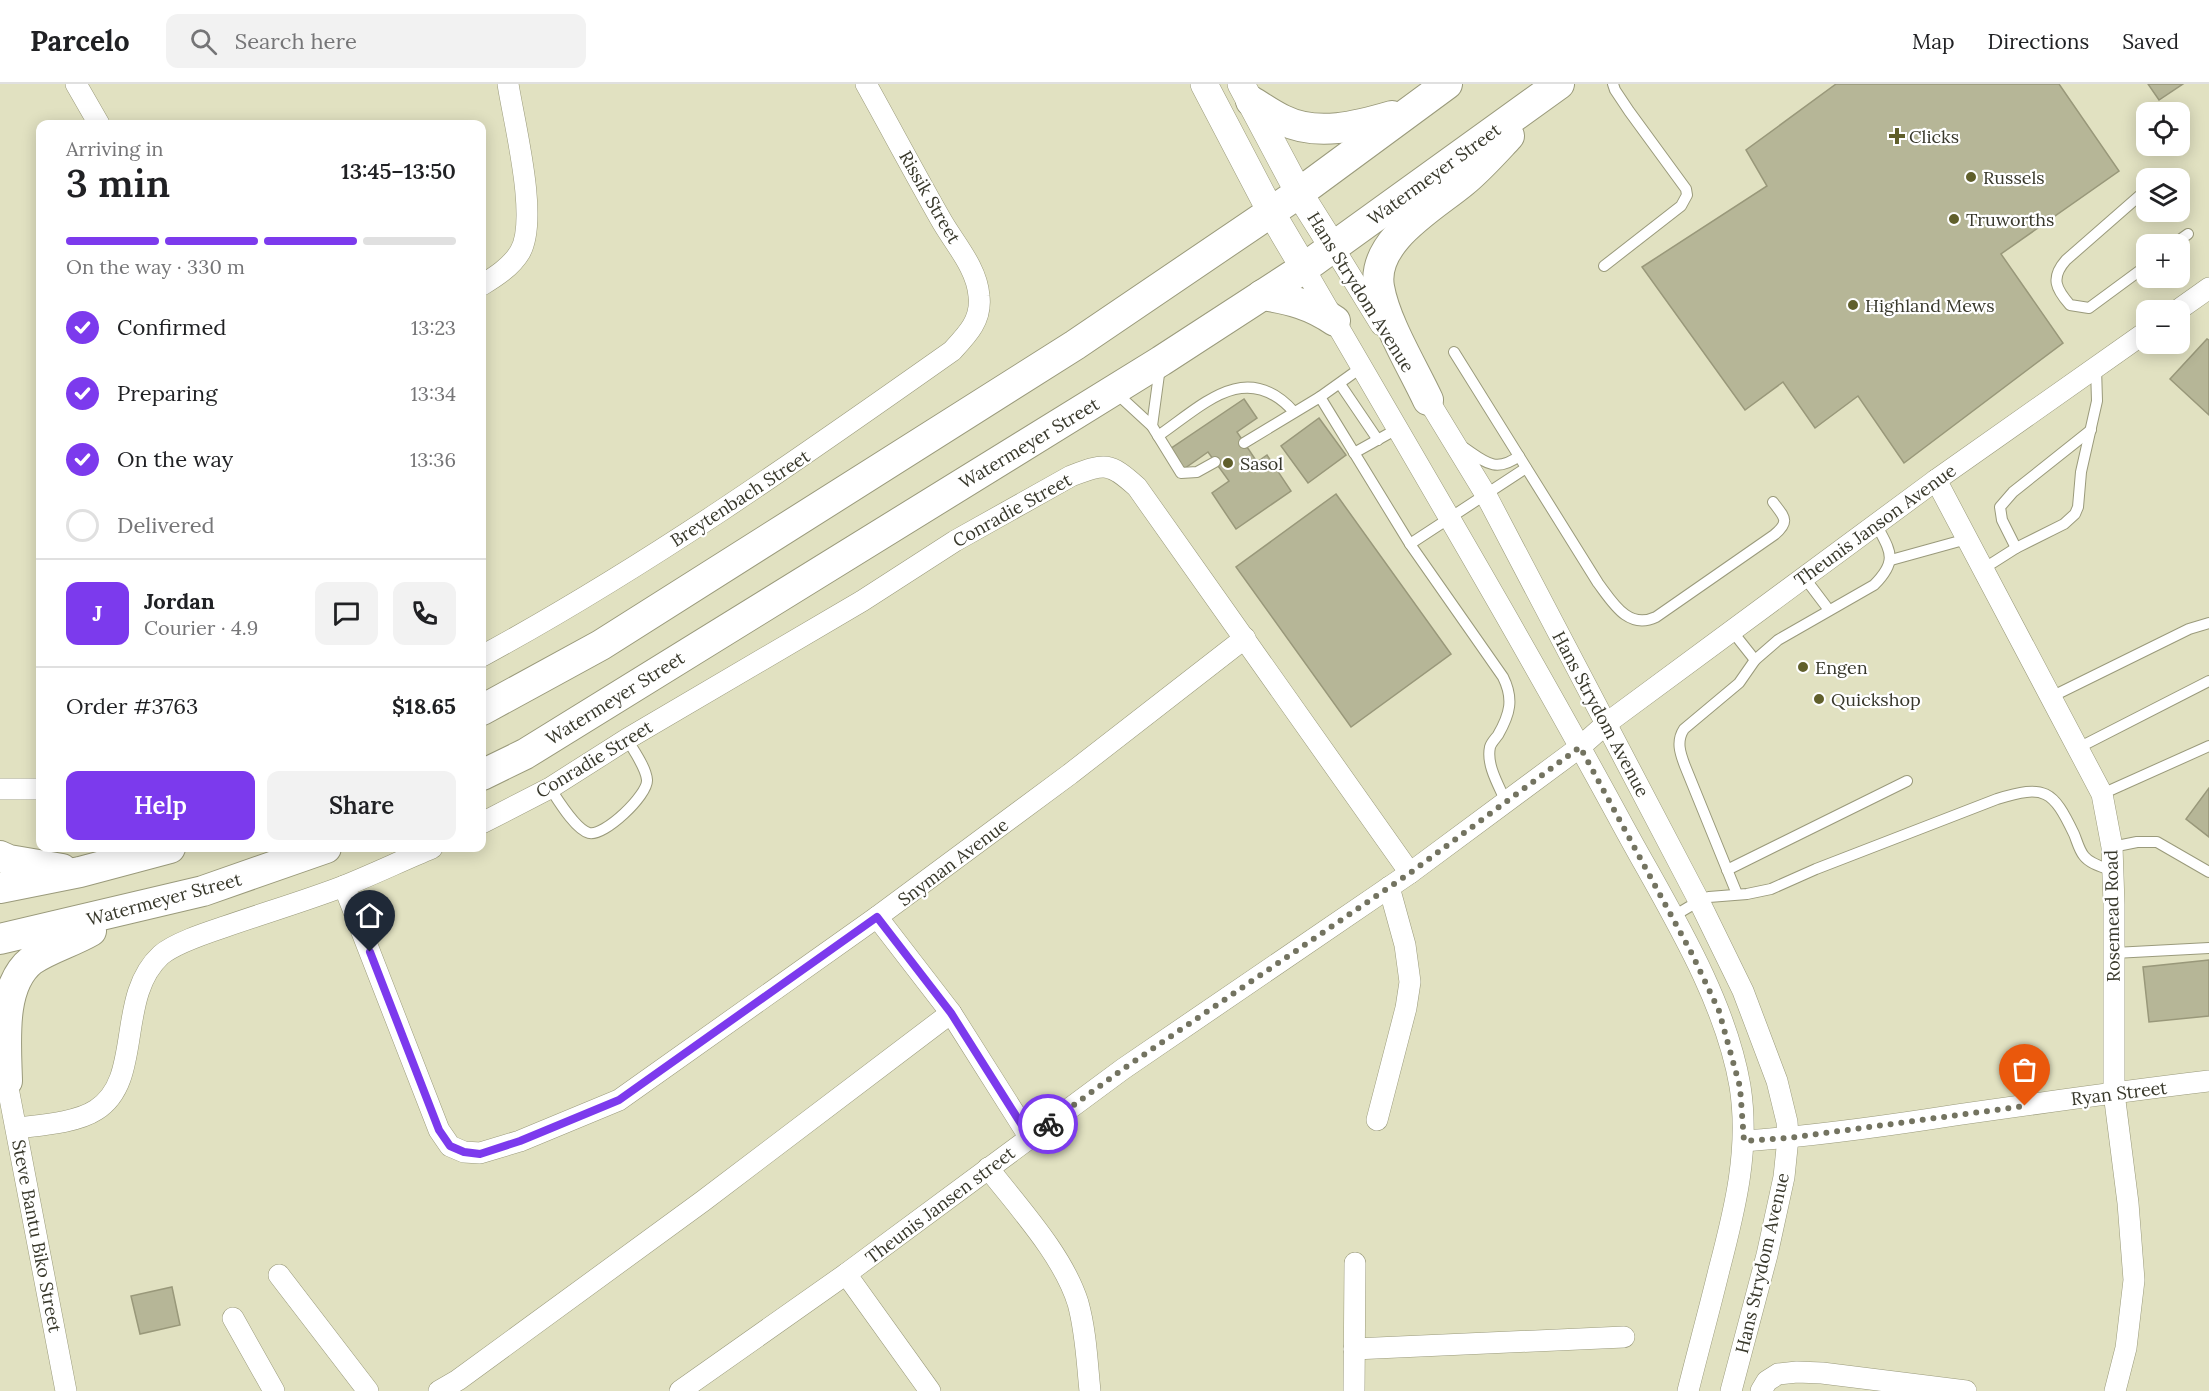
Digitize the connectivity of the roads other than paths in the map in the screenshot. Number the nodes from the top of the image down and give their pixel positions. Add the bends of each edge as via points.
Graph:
1 (76, 84) edge
2 (508, 84) edge
3 (866, 84) edge
4 (1204, 84) edge
5 (1447, 84) edge
6 (1613, 84) edge
7 (1554, 88) edge
8 (1246, 92) edge
9 (1412, 110) junction
10 (97, 120) edge
11 (1299, 193) junction
12 (2136, 199) edge
13 (1270, 212) junction
14 (1333, 246) junction
15 (1604, 266) dead end
16 (1304, 268) junction
17 (2136, 273) edge
18 (486, 283) edge
19 (2209, 288) edge
20 (1262, 295) junction
21 (2190, 301) edge
22 (978, 315) joint
23 (1335, 321) junction
24 (2136, 339) edge
25 (1454, 352) dead end
26 (1161, 361) junction
27 (1362, 367) junction
28 (2096, 368) junction
29 (1340, 384) junction
30 (1114, 391) junction
31 (1320, 397) junction
32 (1428, 400) junction
33 (1294, 412) junction
34 (1152, 426) junction
35 (1397, 429) junction
36 (2091, 429) junction
37 (1158, 436) junction
38 (1378, 440) junction
39 (1452, 440) junction
40 (1244, 443) dead end
41 (1354, 453) junction
42 (1519, 456) junction
43 (1215, 462) dead end
44 (1526, 468) junction
45 (1936, 480) junction
46 (1486, 495) junction
47 (1773, 502) dead end
48 (1450, 519) junction
49 (1876, 524) junction
50 (1967, 539) junction
51 (1410, 544) junction
52 (2016, 548) junction
53 (1891, 560) junction
54 (1983, 569) junction
55 (1804, 577) junction
56 (1829, 610) junction
57 (2209, 623) edge
58 (1732, 631) junction
59 (1245, 638) junction
60 (486, 654) edge
61 (1755, 660) junction
62 (2209, 681) edge
63 (2051, 697) junction
64 (486, 708) edge
65 (1607, 723) junction
66 (627, 739) junction
67 (2209, 746) edge
68 (1580, 747) junction
69 (2078, 748) junction
70 (486, 773) edge
71 (1907, 781) dead end
72 (550, 788) junction
73 (0, 789) edge
74 (36, 789) edge
75 (2103, 795) junction
76 (1506, 802) junction
77 (486, 821) edge
78 (2112, 847) junction
79 (155, 852) edge
80 (315, 852) edge
81 (423, 852) edge
82 (0, 856) edge
83 (1727, 870) junction
84 (2113, 871) junction
85 (80, 872) junction
86 (2209, 872) edge
87 (1410, 873) junction
88 (344, 886) junction
89 (1389, 887) junction
90 (0, 888) edge
91 (1737, 894) junction
92 (1699, 901) junction
93 (121, 912) junction
94 (877, 917) junction
95 (1672, 917) junction
96 (0, 939) edge
97 (2209, 948) edge
98 (2114, 953) junction
99 (951, 1013) junction
100 (0, 1046) edge
101 (7, 1081) junction
102 (2209, 1082) edge
103 (2114, 1093) junction
104 (1377, 1120) dead end
105 (17, 1128) junction
106 (1030, 1138) junction
107 (1788, 1138) junction
108 (1744, 1141) junction
109 (988, 1168) junction
110 (1355, 1263) dead end
111 (846, 1274) junction
112 (279, 1275) dead end
113 (233, 1318) dead end
114 (1624, 1337) dead end
115 (1354, 1349) junction
116 (462, 1386) edge
117 (1917, 1388) edge
118 (66, 1391) edge
119 (274, 1391) edge
120 (368, 1391) edge
121 (439, 1391) edge
122 (680, 1391) edge
123 (930, 1391) edge
124 (1090, 1391) edge
125 (1354, 1391) edge
126 (1688, 1391) edge
127 (1731, 1391) edge
128 (1761, 1391) edge
129 (1966, 1391) edge
130 (2115, 1391) edge

1 - 10 street
2 - 18 street via 527,222 519,253
3 - 22 street, Rissik Street via 965,259 980,295
4 - 13 street, Hans Strydom Avenue
5 - 9 main road
6 - 15 lane via 1687,195 1681,206
7 - 14 main road, Watermeyer Street
7 - 32 main road via 1487,160 1402,232 1381,259 1377,271 1382,301
8 - 9 main road via 1284,121 1309,128 1360,126
8 - 11 street, Hans Strydom Avenue
9 - 11 main road
11 - 13 main road
11 - 14 street, Hans Strydom Avenue
12 - 17 lane via 2066,260 2059,268 2056,283 2070,305 2089,308
13 - 16 street, Hans Strydom Avenue
13 - 64 main road via 1075,345 611,639
14 - 16 main road, Watermeyer Street
14 - 32 street, Hans Strydom Avenue
16 - 20 main road, Watermeyer Street
16 - 23 street, Hans Strydom Avenue
19 - 21 street
20 - 23 main road via 1299,301
20 - 26 main road, Watermeyer Street
22 - 60 street, Breytenbach Street via 972,330 952,351 783,470 618,577
23 - 27 street, Hans Strydom Avenue
24 - 28 street, Theunis Janson Avenue
25 - 42 lane
26 - 30 main road, Watermeyer Street
26 - 34 lane
27 - 29 lane
27 - 35 street, Hans Strydom Avenue
28 - 36 lane via 2097,401
28 - 45 street, Theunis Janson Avenue
29 - 31 lane
29 - 38 lane
30 - 34 lane
30 - 70 main road, Watermeyer Street via 525,754
31 - 33 lane
31 - 41 lane
32 - 39 street, Hans Strydom Avenue
33 - 37 lane via 1274,393 1237,388 1222,392
33 - 40 lane
34 - 37 lane
35 - 38 lane
35 - 48 street, Hans Strydom Avenue
36 - 52 lane via 2074,514 2064,524
36 - 52 lane via 2000,507
37 - 43 lane via 1181,473 1197,472
38 - 41 lane
39 - 42 lane via 1492,465 1505,465
39 - 46 street, Hans Strydom Avenue
41 - 51 lane
42 - 44 lane
44 - 46 lane
44 - 47 lane via 1598,583 1620,612 1640,621 1656,616 1784,526
45 - 49 street, Theunis Janson Avenue
45 - 50 street, Rosemead Road
46 - 48 lane
46 - 65 street, Hans Strydom Avenue
48 - 51 lane
48 - 68 street, Hans Strydom Avenue
49 - 53 lane
49 - 55 street, Theunis Janson Avenue
50 - 53 lane
50 - 54 street, Rosemead Road
51 - 76 lane via 1510,691 1510,707 1490,746 1490,761
52 - 54 lane
53 - 56 lane via 1886,573 1874,585
54 - 63 street, Rosemead Road
55 - 56 lane
55 - 58 street, Theunis Janson Avenue
56 - 61 lane via 1778,640
57 - 63 lane via 2189,629
58 - 61 lane
58 - 65 street, Theunis Janson Avenue
59 - 66 street, Conradie Street via 1137,487 1119,470 1105,466 1071,476 955,541
59 - 87 street, Conradie Street
59 - 94 street, Snyman Avenue
61 - 83 lane via 1739,683 1680,735 1685,766
62 - 69 lane
63 - 69 street, Rosemead Road
65 - 68 street, Theunis Jansen street
65 - 92 street, Hans Strydom Avenue
66 - 72 street, Conradie Street
66 - 72 lane via 648,783 629,809 602,831 594,834 583,830
67 - 75 lane
68 - 76 street, Theunis Jansen street
68 - 95 street, Hans Strydom Avenue
69 - 75 street, Rosemead Road
71 - 83 lane
72 - 77 street, Conradie Street
73 - 74 street
75 - 78 street, Rosemead Road
76 - 87 street, Theunis Jansen street
78 - 84 street, Rosemead Road
78 - 86 lane via 2157,842
79 - 85 main road
80 - 93 main road, Watermeyer Street via 203,891
81 - 88 street
82 - 85 main road
83 - 91 lane
84 - 91 lane via 2084,856 2052,797 2037,791 2020,792 1770,889
84 - 98 street, Rosemead Road
85 - 90 main road
87 - 89 street, Theunis Jansen street
88 - 94 street, Snyman Avenue via 439,1130 450,1146 480,1154 619,1100
88 - 105 street via 197,936 162,954 142,980 115,1092 96,1110 67,1120
89 - 104 street via 1407,954 1410,982
89 - 106 street, Theunis Jansen street via 1123,1069
91 - 92 lane
92 - 95 lane
92 - 107 street, Hans Strydom Avenue via 1759,1031 1777,1081
93 - 96 main road, Watermeyer Street
93 - 101 main road via 80,938 33,959 13,979 7,996
94 - 99 street
95 - 108 street, Hans Strydom Avenue via 1719,1011 1740,1087
97 - 98 lane
98 - 103 street, Rosemead Road
99 - 106 street
99 - 116 street
100 - 101 street, Steve Bantu Biko Street
101 - 105 street, Steve Bantu Biko Street
102 - 103 street, Ryan Street
103 - 107 street, Ryan Street
103 - 130 street, Rosemead Road via 2134,1280 2126,1348
105 - 118 street, Steve Bantu Biko Street
106 - 109 street, Theunis Jansen street
107 - 108 street, Ryan Street
107 - 127 street, Hans Strydom Avenue via 1772,1235
108 - 126 street, Hans Strydom Avenue via 1734,1211
109 - 111 street, Theunis Jansen street
109 - 124 street via 1048,1246 1067,1278 1084,1331
110 - 115 street
111 - 122 street, Theunis Jansen street
111 - 123 street
112 - 120 street
113 - 119 street
114 - 115 street
115 - 125 street
116 - 121 street
117 - 128 street via 1797,1372 1778,1374
117 - 129 street

